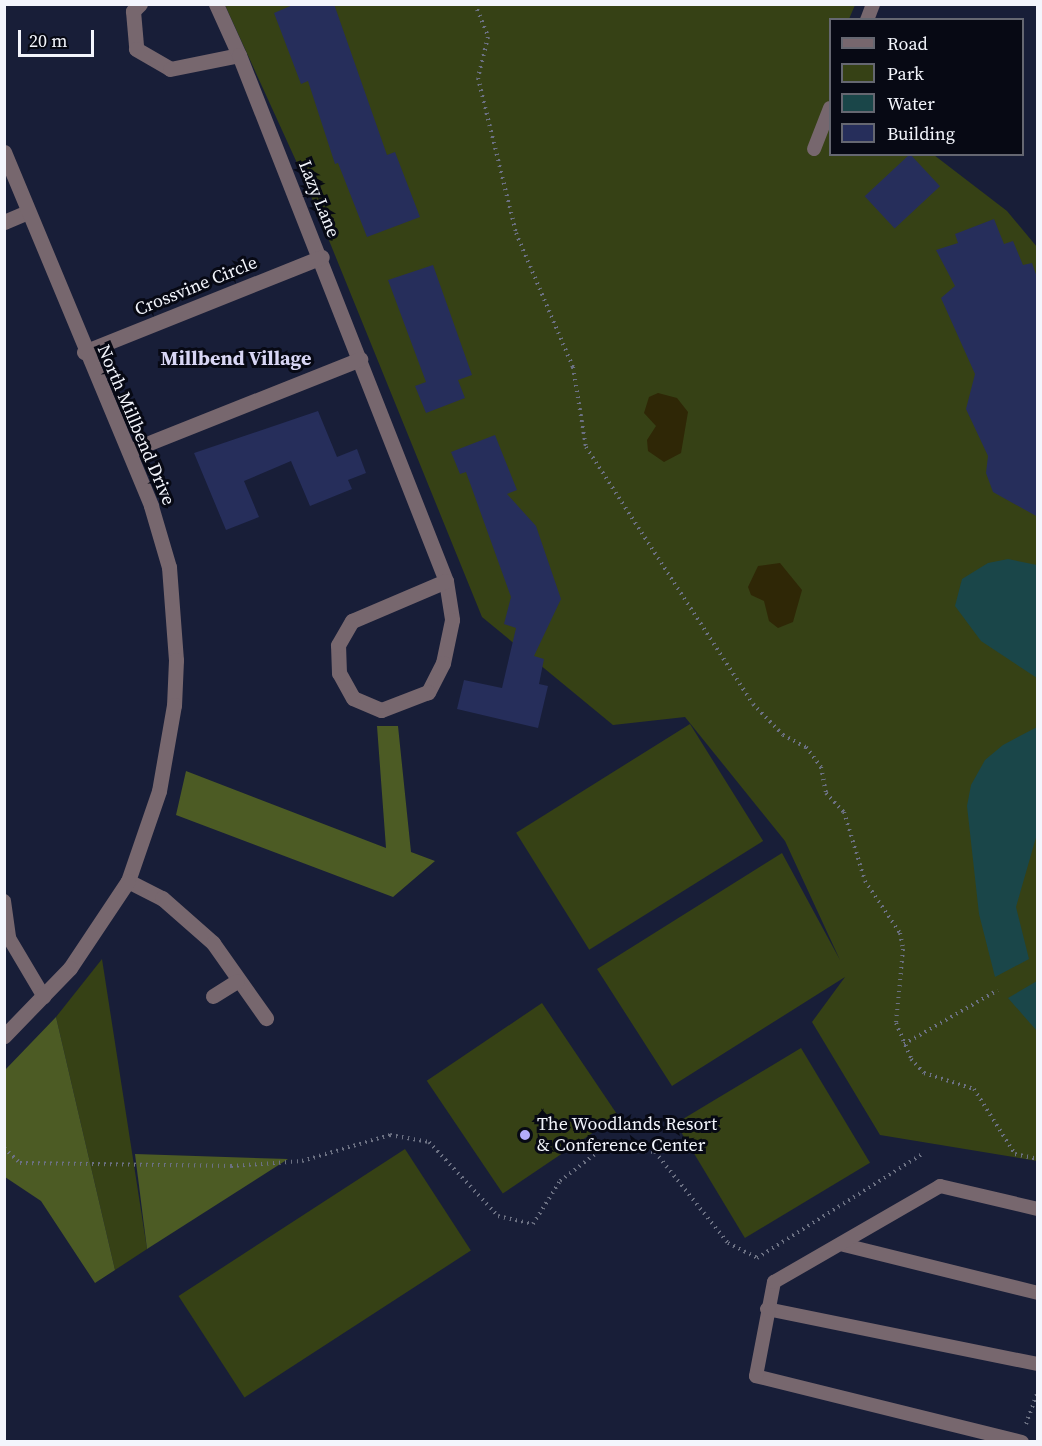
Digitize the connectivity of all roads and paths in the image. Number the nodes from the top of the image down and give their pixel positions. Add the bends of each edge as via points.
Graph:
1 (140, 4) edge
2 (216, 4) edge
3 (475, 4) edge
4 (239, 55) junction
5 (829, 113) edge
6 (814, 149) dead end
7 (4, 152) edge
8 (27, 213) junction
9 (4, 222) edge
10 (322, 257) junction
11 (84, 352) junction
12 (360, 358) junction
13 (129, 451) junction
14 (446, 581) junction
15 (128, 880) junction
16 (4, 901) edge
17 (237, 981) junction
18 (998, 990) dead end
19 (213, 996) dead end
20 (44, 997) junction
21 (266, 1018) dead end
22 (4, 1036) edge
23 (904, 1044) junction
24 (4, 1148) edge
25 (922, 1154) dead end
26 (1038, 1159) edge
27 (1038, 1209) edge
28 (844, 1245) junction
29 (1038, 1293) edge
30 (767, 1309) junction
31 (1038, 1364) edge
32 (1038, 1391) edge
33 (1017, 1440) edge

1 - 4 street via 133,12 136,49 170,69
2 - 4 street, Lazy Lane
3 - 23 path via 488,37 478,78 513,222 573,367 586,447 753,704 783,735 806,747 821,767 826,793 844,812 865,881 900,933 903,950 895,1006
4 - 10 street, Lazy Lane
5 - 6 lane
7 - 8 street, North Millbend Drive
8 - 9 street
8 - 11 street, North Millbend Drive
10 - 11 street, Crossvine Circle
10 - 12 street, Lazy Lane
11 - 13 street, North Millbend Drive
12 - 13 street
12 - 14 street, Lazy Lane
13 - 15 street, North Millbend Drive via 169,567 176,660 167,751
14 - 14 street, Lazy Lane via 452,620 443,663 428,692 381,710 353,698 339,673 338,645 352,621
15 - 17 street via 162,898 188,919 213,943
15 - 20 street, North Millbend Drive via 90,942
16 - 20 lane via 9,938
17 - 19 street
17 - 21 street
18 - 23 path
20 - 22 street, North Millbend Drive
23 - 26 path via 924,1073 974,1089 1015,1154
24 - 25 path via 20,1163 231,1166 302,1161 390,1135 429,1142 498,1216 533,1224 560,1181 603,1148 654,1152 728,1243 757,1258
27 - 28 lane via 940,1186
28 - 29 lane
28 - 30 lane via 774,1282
30 - 31 lane
30 - 33 lane via 756,1376
32 - 33 path

